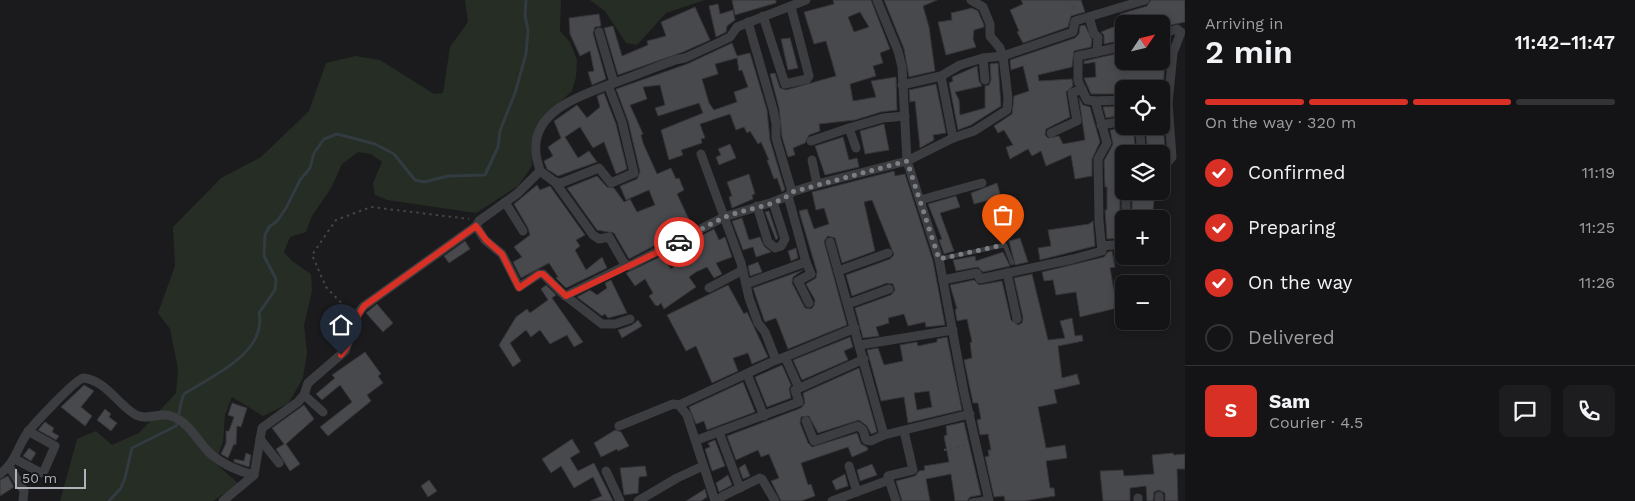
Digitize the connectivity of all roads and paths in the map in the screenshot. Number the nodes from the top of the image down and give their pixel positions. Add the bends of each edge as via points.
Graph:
1 (806, 0) edge
2 (877, 0) edge
3 (971, 0) edge
4 (1071, 0) edge
5 (1145, 0) edge
6 (791, 7) junction
7 (763, 16) junction
8 (1089, 17) junction
9 (1078, 20) junction
10 (748, 22) junction
11 (1170, 31) edge
12 (599, 32) dead end
13 (1115, 48) edge
14 (1098, 52) junction
15 (1003, 56) junction
16 (983, 58) junction
17 (941, 76) junction
18 (985, 80) dead end
19 (611, 84) junction
20 (902, 85) junction
21 (1082, 88) junction
22 (1115, 100) edge
23 (1095, 101) junction
24 (905, 116) junction
25 (1115, 123) edge
26 (1101, 125) junction
27 (850, 128) junction
28 (1052, 133) dead end
29 (953, 138) junction
30 (811, 141) dead end
31 (856, 148) dead end
32 (701, 154) dead end
33 (1170, 159) edge
34 (812, 160) dead end
35 (907, 161) junction
36 (540, 171) junction
37 (555, 182) junction
38 (982, 183) dead end
39 (817, 184) junction
40 (790, 194) junction
41 (920, 200) junction
42 (505, 202) junction
43 (773, 202) junction
44 (757, 206) junction
45 (724, 217) junction
46 (478, 223) junction
47 (523, 232) dead end
48 (830, 242) dead end
49 (1115, 245) edge
50 (1102, 246) junction
51 (888, 253) dead end
52 (939, 259) junction
53 (806, 262) junction
54 (1012, 263) dead end
55 (627, 265) junction
56 (743, 270) junction
57 (838, 271) junction
58 (1006, 273) junction
59 (943, 280) junction
60 (746, 284) junction
61 (709, 288) dead end
62 (889, 289) dead end
63 (566, 296) junction
64 (809, 303) dead end
65 (848, 304) junction
66 (357, 319) junction
67 (630, 319) dead end
68 (1017, 319) dead end
69 (855, 328) junction
70 (953, 330) junction
71 (860, 345) junction
72 (785, 357) junction
73 (864, 359) junction
74 (776, 360) junction
75 (747, 374) junction
76 (799, 388) junction
77 (304, 395) junction
78 (679, 404) junction
79 (323, 412) dead end
80 (970, 414) junction
81 (764, 416) junction
82 (806, 421) dead end
83 (619, 426) dead end
84 (28, 431) junction
85 (904, 431) junction
86 (719, 432) junction
87 (884, 435) junction
88 (260, 439) junction
89 (697, 440) junction
90 (976, 443) junction
91 (944, 450) dead end
92 (12, 462) junction
93 (279, 463) dead end
94 (703, 466) junction
95 (849, 466) dead end
96 (606, 470) dead end
97 (0, 474) edge
98 (254, 475) junction
99 (889, 480) junction
100 (740, 488) junction
101 (857, 492) junction
102 (235, 498) edge
103 (988, 499) edge
104 (23, 501) edge
105 (223, 501) edge
106 (620, 501) edge
107 (638, 501) edge
108 (716, 501) edge
109 (775, 501) edge
110 (832, 501) edge
111 (896, 501) edge
112 (971, 501) edge

1 - 6 street
2 - 20 street via 898,52
3 - 15 street via 983,7 990,24 990,36
4 - 9 path
5 - 8 street
6 - 7 street
6 - 7 street via 809,76 807,79 785,84
7 - 10 street
8 - 9 street
8 - 14 street via 1098,37
9 - 15 street via 1074,22 1073,32
10 - 19 street via 711,47
10 - 40 street via 773,109 776,138
11 - 33 street via 1177,29 1181,32 1173,53 1168,103
12 - 19 street
13 - 14 street
14 - 21 street via 1078,56 1078,81
15 - 16 street
15 - 29 street via 1007,110 974,131
16 - 17 street via 960,65
16 - 18 street
17 - 20 street
17 - 29 street
19 - 36 street via 575,97 548,119 537,140 535,152
19 - 37 street via 634,173 611,183 599,168 561,183
20 - 24 street
21 - 23 street via 1087,100
21 - 28 street via 1072,93 1077,121
22 - 23 street
23 - 26 street
24 - 27 street via 883,118
24 - 35 street
25 - 26 street
26 - 50 street via 1107,143 1098,159
27 - 30 street
27 - 31 street
29 - 35 street
32 - 45 street
34 - 39 street
35 - 39 street
35 - 41 street
36 - 37 street
36 - 42 street
37 - 55 street via 593,235 599,239 609,237
38 - 41 street
39 - 40 street
40 - 43 street
40 - 53 street
41 - 52 street
42 - 46 street
42 - 47 street
43 - 44 street
43 - 44 street via 785,239 781,246 775,248 768,242
44 - 45 street
45 - 55 street
45 - 56 street
46 - 63 street via 486,240 502,254 519,288 543,274
46 - 66 street via 364,306
46 - 66 path via 371,207 336,220 312,255 326,287
48 - 57 street
49 - 50 street
50 - 58 street via 1102,251 1073,260
51 - 57 street
52 - 54 lane via 1003,245
52 - 59 street
53 - 60 street
53 - 64 street via 811,274 798,281
55 - 63 street
56 - 60 street
56 - 61 street
57 - 65 street
58 - 59 street via 980,279 977,273
58 - 68 street
59 - 70 street
60 - 74 street via 758,323 766,332
62 - 65 street
63 - 67 street via 604,325
65 - 69 street
66 - 77 street via 345,351 308,383
69 - 71 street
69 - 72 street
70 - 71 street
70 - 80 street
71 - 73 street
72 - 74 street
72 - 76 street
73 - 76 street
73 - 87 street
74 - 75 street
75 - 78 street
75 - 81 street
76 - 81 street via 795,390 799,402
77 - 79 street
77 - 88 street via 264,425
78 - 83 street
78 - 89 street via 688,415
80 - 85 street
80 - 90 street
81 - 86 street
82 - 87 street via 814,441 858,426 869,441
84 - 92 street
84 - 92 street via 55,446 44,471 41,473
84 - 98 street via 83,378 101,385 137,415 149,418 171,416 194,432 211,454 233,470
85 - 87 street
85 - 99 street via 914,468 888,476
86 - 89 street
86 - 100 street
88 - 93 street
88 - 98 street
89 - 94 street
90 - 91 path
90 - 103 street
92 - 97 street
92 - 104 street via 24,491
94 - 107 street
94 - 108 street
95 - 101 street
96 - 106 street
98 - 102 street
99 - 101 street
99 - 111 street
100 - 108 street
100 - 109 street via 762,478
101 - 110 street
102 - 105 street
103 - 112 lane

